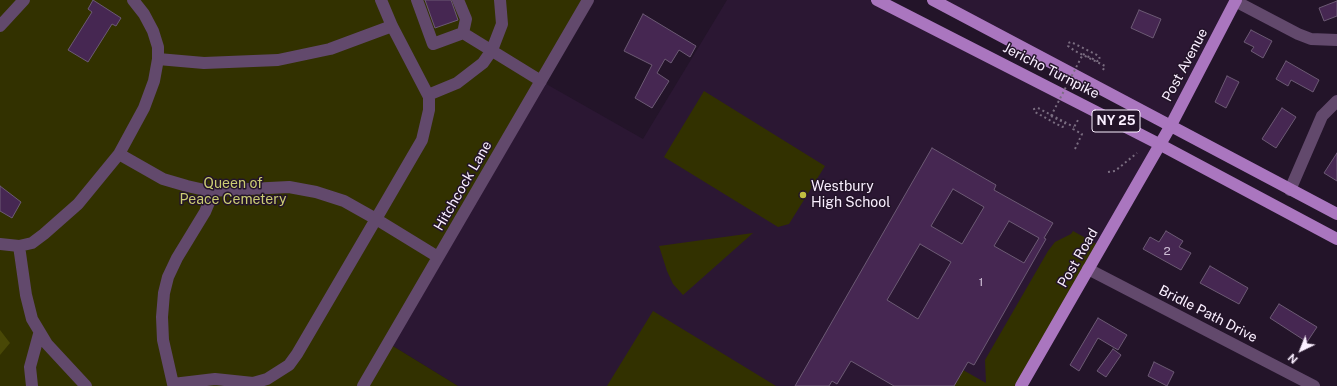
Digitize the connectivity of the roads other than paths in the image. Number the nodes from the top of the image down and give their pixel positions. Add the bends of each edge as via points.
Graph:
1 (24, 0) edge
2 (133, 0) edge
3 (381, 0) edge
4 (417, 0) edge
5 (458, 0) edge
6 (500, 0) edge
7 (588, 0) edge
8 (877, 0) edge
9 (933, 0) edge
10 (1235, 1) edge
11 (894, 4) edge
12 (1, 23) edge
13 (392, 26) junction
14 (463, 33) junction
15 (1337, 40) edge
16 (492, 50) junction
17 (158, 59) junction
18 (541, 81) junction
19 (428, 95) junction
20 (1337, 101) edge
21 (1170, 126) junction
22 (1159, 144) junction
23 (119, 154) junction
24 (1290, 190) junction
25 (209, 192) junction
26 (1337, 214) edge
27 (376, 219) junction
28 (1337, 239) edge
29 (0, 244) edge
30 (19, 246) junction
31 (438, 257) junction
32 (1088, 269) junction
33 (40, 334) junction
34 (171, 385) edge
35 (32, 386) edge
36 (86, 386) edge
37 (362, 386) edge
38 (1021, 386) edge
39 (1314, 386) edge

1 - 12 street
2 - 17 street via 153,31 158,47
3 - 13 street
4 - 14 street via 433,44
5 - 14 street via 466,19
6 - 16 street via 502,24
7 - 18 street, Hitchcock Lane
8 - 11 main road, Jericho Turnpike / NY 25
9 - 21 main road, Jericho Turnpike / NY 25
10 - 15 street via 1311,39
10 - 21 main road, Post Avenue
11 - 22 main road, Jericho Turnpike / NY 25
13 - 17 street via 330,48 278,60 204,63
13 - 19 street
14 - 16 street
16 - 18 street
16 - 19 street via 471,75 442,91
17 - 23 street via 154,81 144,108
18 - 31 street, Hitchcock Lane
19 - 27 street via 429,110 422,140
20 - 24 street via 1322,116
21 - 22 main road, Post Avenue
21 - 24 main road, Jericho Turnpike / NY 25
22 - 28 main road, Jericho Turnpike / NY 25
22 - 32 main road, Post Road
23 - 25 street via 163,179
23 - 30 street via 78,204 32,243
24 - 26 main road, Jericho Turnpike / NY 25
25 - 27 street via 289,187 316,192 344,202
25 - 34 street via 210,200 205,212 176,258 164,293 163,340
27 - 31 street
27 - 34 street via 289,365 272,377 252,383 215,379
29 - 30 street
30 - 33 street via 26,295 32,320
31 - 37 street, Hitchcock Lane
32 - 38 main road, Post Road
32 - 39 street, Bridle Path Drive
33 - 35 street via 30,367
33 - 36 street

